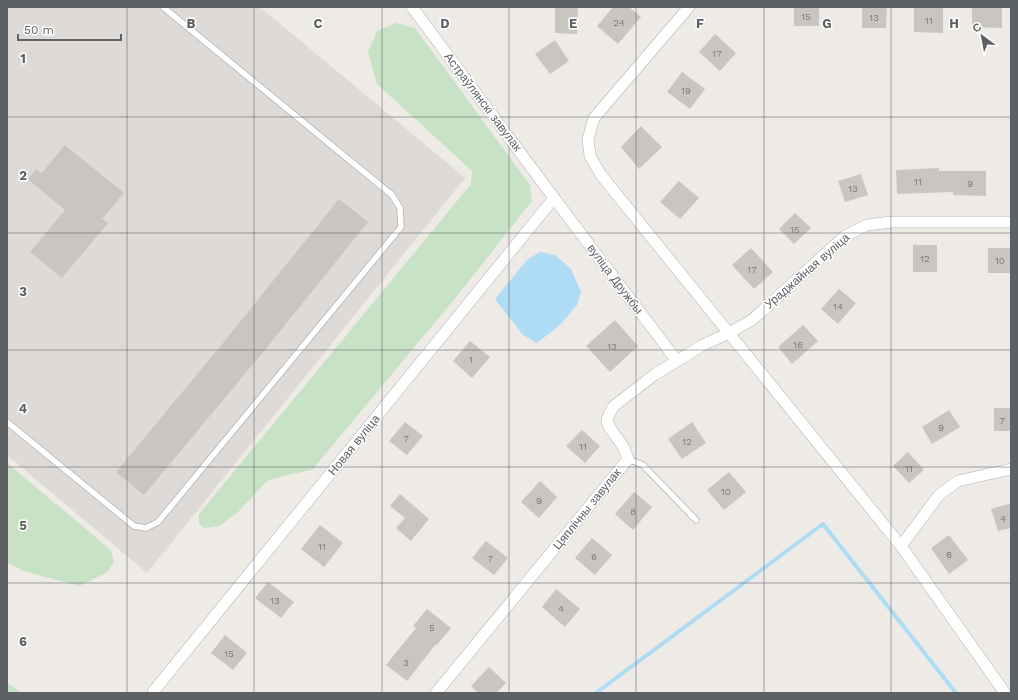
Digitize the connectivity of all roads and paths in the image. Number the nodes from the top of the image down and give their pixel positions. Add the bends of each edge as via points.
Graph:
1 (163, 7) edge
2 (412, 7) edge
3 (689, 7) edge
4 (554, 198) junction
5 (1011, 222) edge
6 (729, 333) junction
7 (677, 361) junction
8 (7, 422) edge
9 (628, 459) junction
10 (1011, 469) edge
11 (696, 520) dead end
12 (901, 546) junction
13 (154, 692) dead end
14 (436, 693) edge
15 (1005, 693) edge

1 - 8 lane via 392,195 400,208 401,227 158,522 146,528 134,526
2 - 4 street, Астраўлянскі завулак
3 - 6 street via 594,118 588,139 590,156 601,175
4 - 7 street, вуліца Дружбы
4 - 13 street, Новая вуліца
5 - 6 street, Ураджайная вуліца via 892,222 867,225 845,236 752,320
6 - 7 street, Цяплічны завулак
6 - 12 street
7 - 9 street, Цяплічны завулак via 614,406 609,414 607,421
9 - 11 lane via 642,464
9 - 14 street, Цяплічны завулак
10 - 12 street via 958,480 939,495
12 - 15 street

